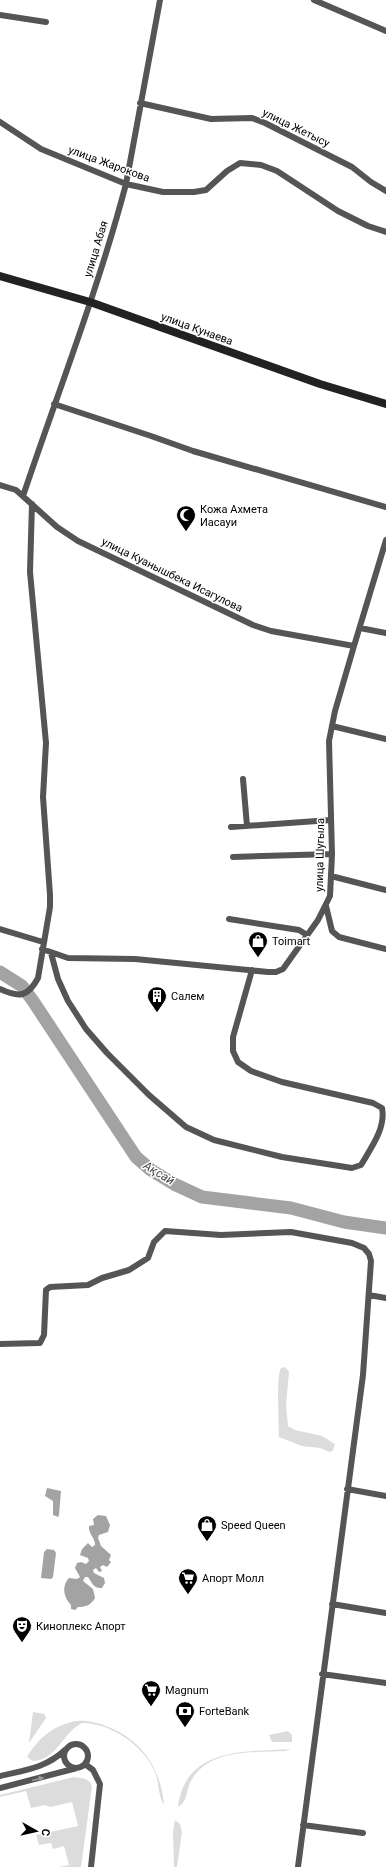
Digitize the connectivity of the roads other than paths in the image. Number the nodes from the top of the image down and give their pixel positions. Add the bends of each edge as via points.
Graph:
1 (160, 0) edge
2 (314, 0) edge
3 (0, 15) edge
4 (46, 22) dead end
5 (386, 31) edge
6 (140, 103) junction
7 (0, 122) edge
8 (126, 184) junction
9 (386, 191) edge
10 (386, 232) edge
11 (0, 276) edge
12 (90, 302) junction
13 (54, 404) junction
14 (386, 404) edge
15 (0, 484) edge
16 (23, 496) junction
17 (32, 504) junction
18 (386, 507) edge
19 (386, 540) edge
20 (360, 628) junction
21 (386, 633) edge
22 (354, 646) junction
23 (332, 726) junction
24 (386, 739) edge
25 (243, 779) dead end
26 (331, 820) junction
27 (247, 826) junction
28 (231, 827) dead end
29 (332, 854) junction
30 (233, 857) dead end
31 (331, 876) junction
32 (386, 890) edge
33 (326, 906) junction
34 (229, 919) dead end
35 (0, 929) edge
36 (307, 935) junction
37 (43, 942) junction
38 (42, 949) junction
39 (386, 949) edge
40 (52, 953) junction
41 (252, 970) junction
42 (0, 990) edge
43 (369, 1295) junction
44 (386, 1298) edge
45 (0, 1344) edge
46 (347, 1489) junction
47 (386, 1496) edge
48 (332, 1604) junction
49 (386, 1613) edge
50 (322, 1674) junction
51 (386, 1683) edge
52 (66, 1749) junction
53 (85, 1764) junction
54 (78, 1768) junction
55 (0, 1776) edge
56 (0, 1788) edge
57 (303, 1825) junction
58 (363, 1833) dead end
59 (91, 1867) edge
60 (298, 1867) edge

1 - 6 street, улица Абая
2 - 5 street
3 - 4 street
6 - 8 street, улица Абая
6 - 9 street, улица Жетысу via 211,119 238,117 258,120 352,167
7 - 8 street, улица Жарокова via 41,149
8 - 10 street, улица Жарокова via 163,192 206,190 240,163 250,163 277,171 338,211
8 - 12 street, улица Абая
11 - 12 main road, улица Кунаева
12 - 13 street, улица Абая
12 - 14 main road, улица Кунаева via 320,384
13 - 16 street, улица Абая
13 - 18 street via 193,451
15 - 16 street, улица Куанышбека Исагулова via 16,490
16 - 17 street, улица Куанышбека Исагулова
17 - 22 street, улица Куанышбека Исагулова via 57,527 78,541 253,625 271,632
17 - 37 street via 30,572 46,743 44,797 50,895
19 - 20 street, улица Шугыла
20 - 21 street
20 - 22 street, улица Шугыла
22 - 23 street, улица Шугыла
23 - 24 street
23 - 26 street, улица Шугыла via 329,742
25 - 27 street
26 - 27 street
26 - 29 street, улица Шугыла
27 - 28 street
29 - 30 street
29 - 31 street, улица Шугыла
31 - 32 street
31 - 33 street, улица Шугыла via 330,896
33 - 36 street, улица Шугыла
33 - 39 street via 332,931 339,937
34 - 36 street via 299,930
35 - 37 street
36 - 41 street, улица Шугыла via 283,969 276,972
37 - 38 street
38 - 40 street, улица Шугыла
38 - 42 street via 38,978 28,992 19,996
40 - 41 street, улица Шугыла via 68,958 135,959
40 - 41 street via 58,979 86,1029 149,1095 186,1127 214,1140 282,1157 352,1168 362,1166 384,1126 382,1108 373,1103 282,1082 251,1071 238,1062 233,1051 233,1037
43 - 44 street
43 - 45 street via 369,1254 364,1248 352,1243 291,1232 221,1235 165,1231 154,1242 148,1258 129,1270 88,1285 50,1287 46,1290 44,1335 40,1343
43 - 46 street via 363,1375
46 - 47 street
46 - 48 street
48 - 49 street
48 - 50 street
50 - 51 street
50 - 57 street
52 - 53 street via 73,1745 83,1747 88,1757
52 - 54 street via 66,1764
52 - 55 street via 55,1760 45,1765
53 - 54 street
53 - 59 street via 93,1770 100,1784
56 -> 54 street
57 - 58 street
57 - 60 street

